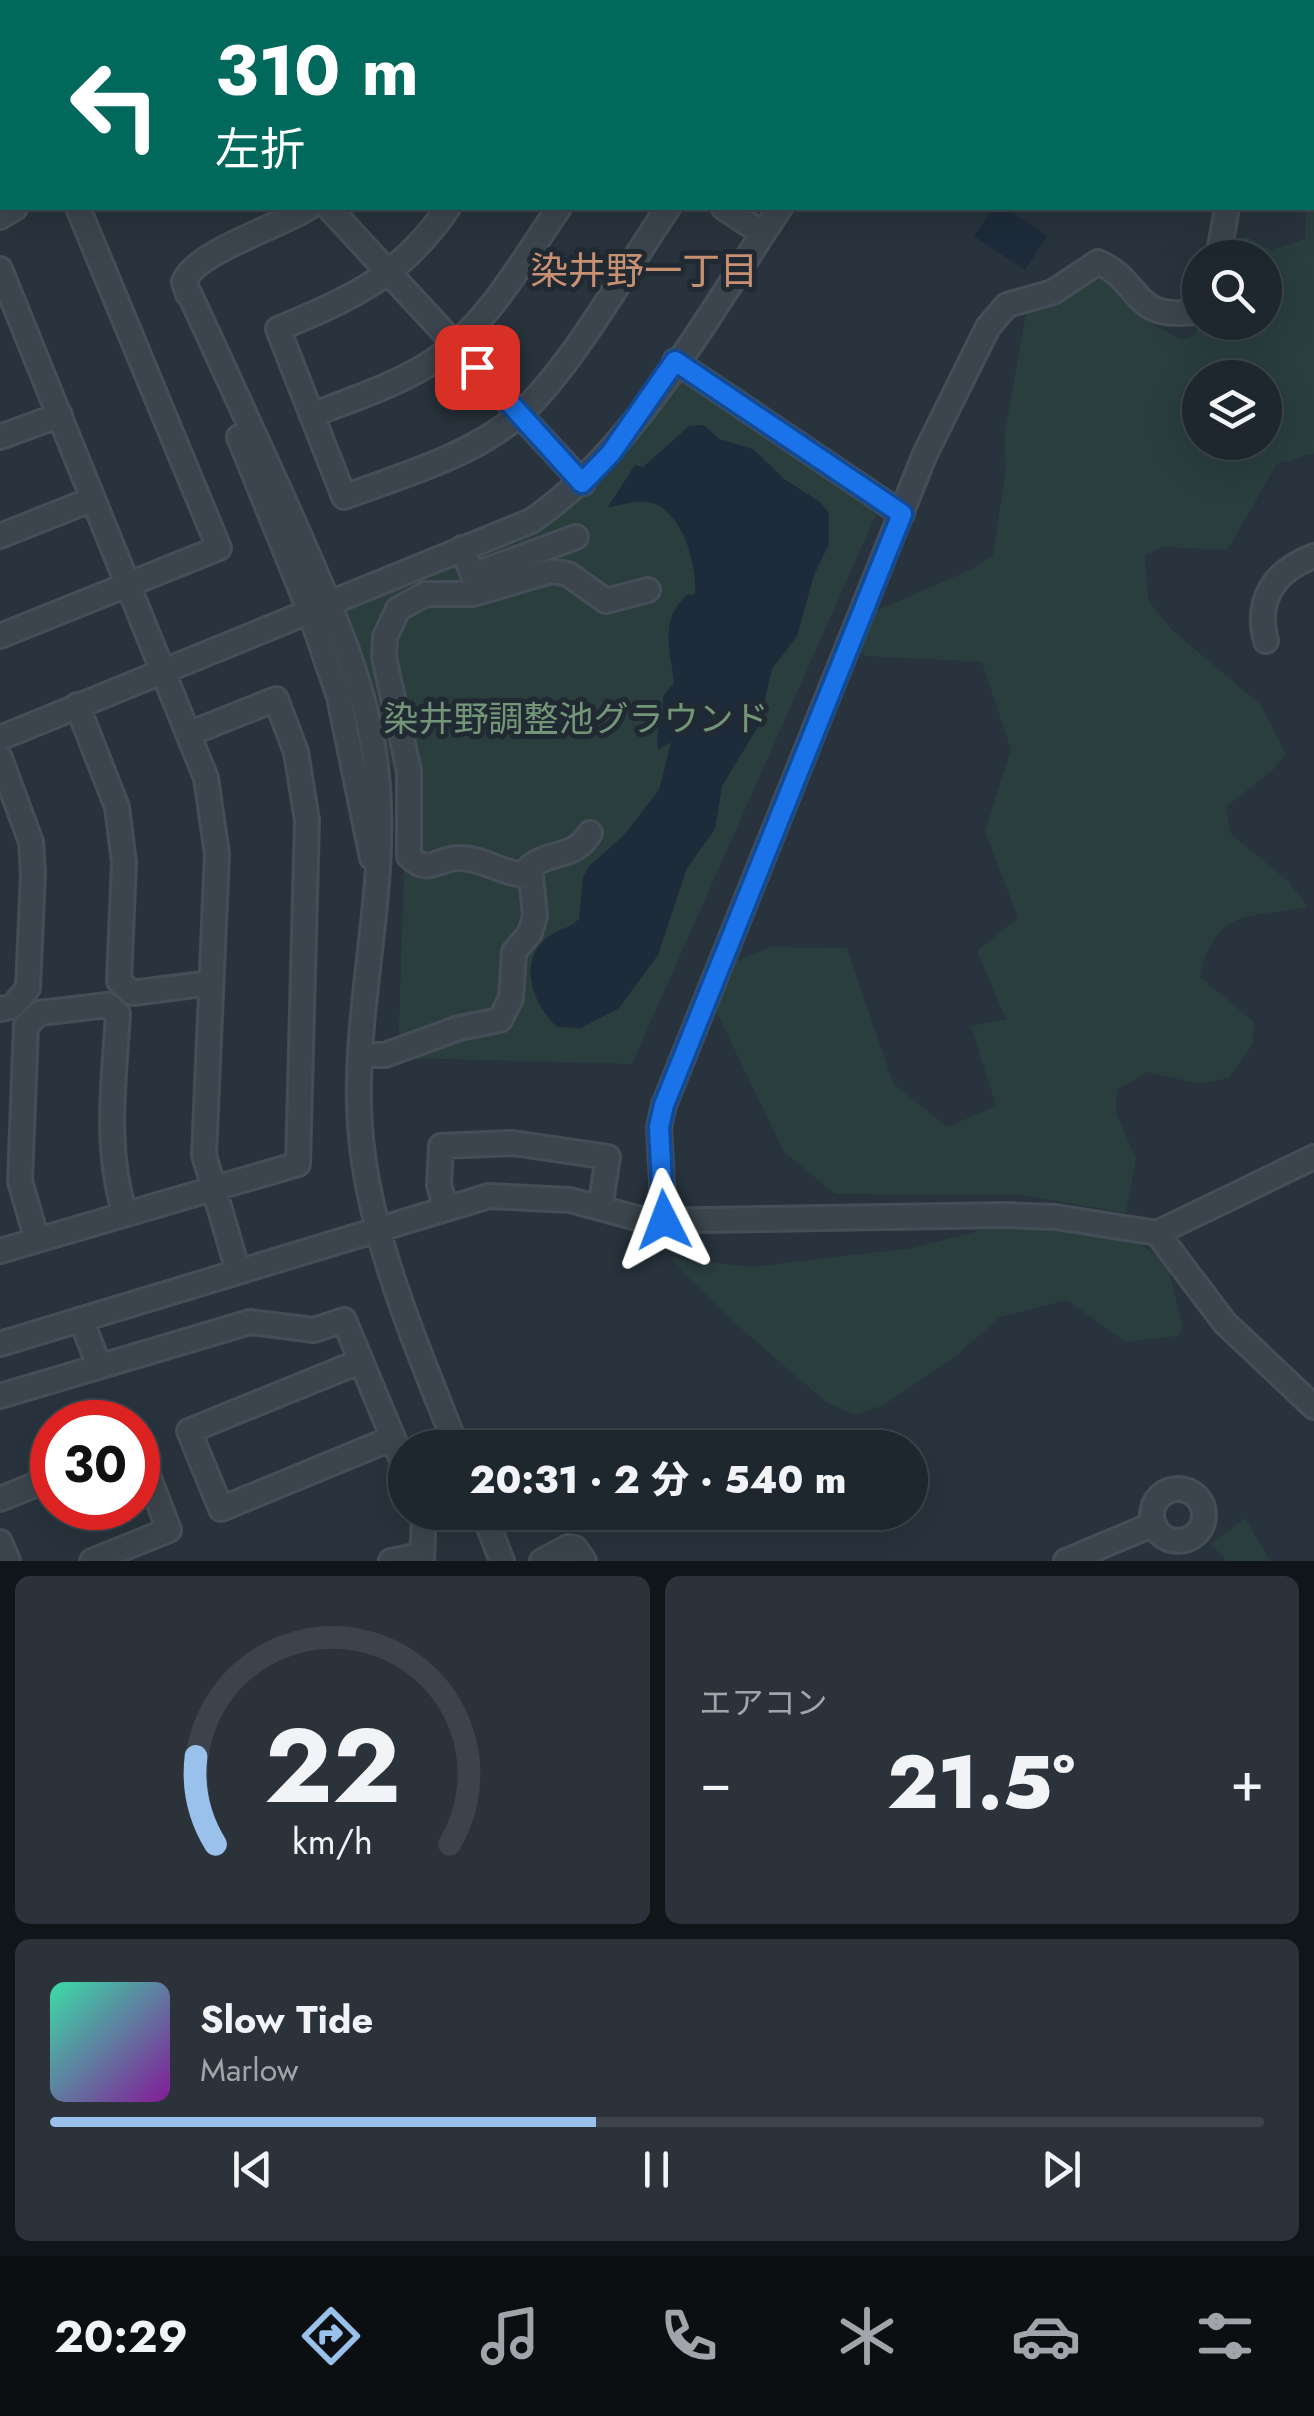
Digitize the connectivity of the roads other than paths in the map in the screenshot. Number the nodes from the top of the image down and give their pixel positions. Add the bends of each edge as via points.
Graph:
1 (79, 210) edge
2 (305, 210) edge
3 (332, 210) edge
4 (447, 210) edge
5 (558, 210) edge
6 (667, 210) edge
7 (727, 210) edge
8 (779, 210) edge
9 (1227, 210) edge
10 (762, 234) junction
11 (1221, 240) edge
12 (0, 269) edge
13 (392, 274) junction
14 (1182, 314) edge
15 (23, 326) junction
16 (0, 335) edge
17 (456, 344) junction
18 (675, 361) junction
19 (520, 414) junction
20 (60, 415) junction
21 (312, 415) junction
22 (0, 437) edge
23 (582, 483) junction
24 (93, 498) junction
25 (902, 514) junction
26 (0, 536) edge
27 (576, 537) dead end
28 (462, 548) junction
29 (1314, 556) edge
30 (129, 585) junction
31 (648, 590) dead end
32 (320, 608) junction
33 (0, 636) edge
34 (1266, 641) dead end
35 (165, 670) junction
36 (77, 705) junction
37 (191, 733) junction
38 (0, 738) edge
39 (0, 758) edge
40 (590, 833) dead end
41 (530, 876) junction
42 (210, 983) junction
43 (0, 1009) edge
44 (362, 1056) junction
45 (1314, 1157) edge
46 (212, 1188) junction
47 (600, 1208) junction
48 (446, 1209) junction
49 (125, 1214) junction
50 (664, 1220) junction
51 (378, 1230) junction
52 (1157, 1233) junction
53 (37, 1240) junction
54 (0, 1251) edge
55 (238, 1271) junction
56 (81, 1319) junction
57 (0, 1344) edge
58 (361, 1360) junction
59 (99, 1366) junction
60 (0, 1396) edge
61 (1314, 1407) edge
62 (390, 1430) edge
63 (451, 1430) edge
64 (388, 1440) edge
65 (30, 1487) edge
66 (0, 1499) edge
67 (160, 1506) edge
68 (1154, 1524) dead end
69 (423, 1530) edge
70 (490, 1530) edge
71 (0, 1542) edge
72 (421, 1558) edge
73 (8, 1561) edge
74 (92, 1561) edge
75 (391, 1561) edge
76 (502, 1561) edge
77 (542, 1561) edge
78 (584, 1561) edge
79 (1066, 1561) edge

1 - 30 street via 219,548
2 - 32 street via 198,261 184,282 235,426
3 - 13 street
4 - 13 street
5 - 17 street via 490,308
6 - 19 street
7 - 10 street
8 - 10 street
9 - 11 street
10 - 18 street
12 - 15 street
13 - 17 street
13 - 21 street via 278,330
14 - 25 street via 1170,316 1140,302 1098,262 1054,292 1007,306 988,327 936,429
15 - 16 street
15 - 20 street
17 - 19 street
17 - 21 street via 407,376
18 - 23 street
18 - 25 street
19 - 21 street via 460,453 344,497
19 - 23 street
20 - 22 street
20 - 24 street
23 - 28 street via 530,521
24 - 26 street
24 - 30 street
25 - 50 street via 664,1105
27 - 28 street via 473,575
28 - 32 street
29 - 34 street via 1285,570 1273,585 1260,617
30 - 33 street
30 - 35 street
31 - 41 street via 606,601 568,574 551,571 473,594 426,594 390,620 384,657 409,771 409,856 430,868 460,858
32 - 35 street
32 - 44 street via 377,875
35 - 36 street
35 - 37 street
36 - 38 street
36 - 42 street via 117,808 124,862 119,980 132,993
37 - 42 street via 206,778 217,854
37 - 46 street via 276,699 296,752 308,834 298,1164
39 - 43 street via 31,842 33,873 28,988 12,1007
40 - 41 street via 570,854 540,858
41 - 44 street via 535,916 514,952 510,998 500,1020
42 - 46 street via 204,1154
44 - 51 street via 359,1109
45 - 52 street
46 - 49 street
46 - 55 street
47 - 48 street via 546,1196 489,1196
47 - 48 street via 608,1158 513,1143 441,1146
47 - 50 street
48 - 51 street
49 - 53 street
49 - 53 street via 111,1147 118,1014 108,1005 39,1013 26,1026 20,1181
50 - 52 street via 1006,1215
51 - 55 street
51 - 63 street
52 - 61 street via 1225,1323
53 - 54 street
55 - 56 street
56 - 57 street
56 - 59 street
58 - 59 street via 344,1320 314,1330 250,1322
58 - 62 street
58 - 64 street via 189,1430 221,1509
59 - 60 street
65 - 66 street
67 - 74 street via 169,1530
68 - 79 street
69 - 72 street
70 - 76 street
71 - 73 street
72 - 75 street
77 - 78 street via 568,1547

